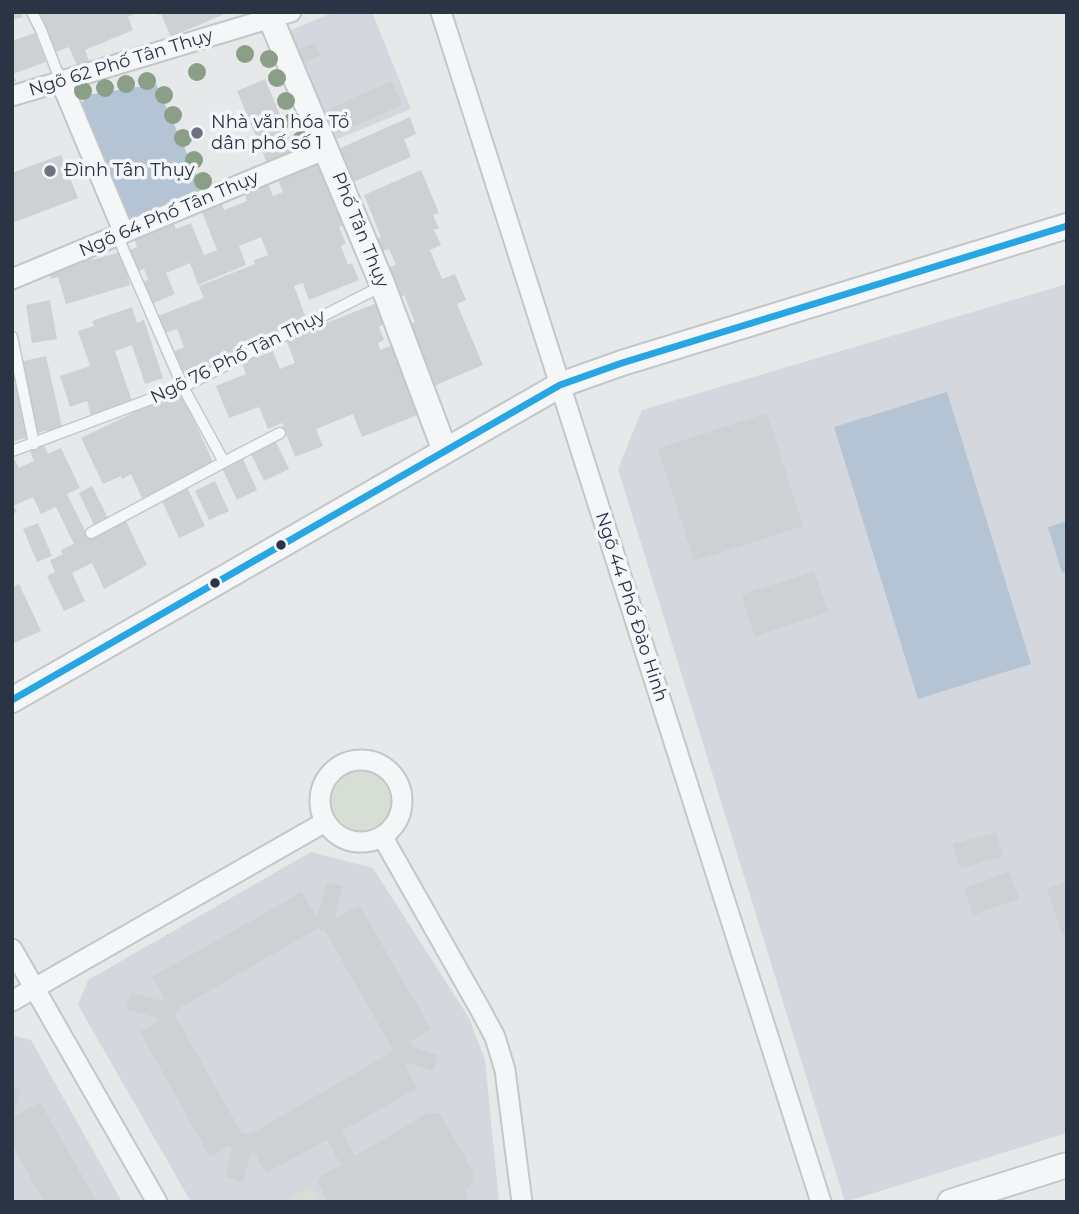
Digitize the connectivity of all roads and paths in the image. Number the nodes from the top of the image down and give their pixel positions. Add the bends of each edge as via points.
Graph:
1 (32, 12) edge
2 (441, 12) edge
3 (277, 14) edge
4 (61, 82) junction
5 (12, 96) edge
6 (326, 149) junction
7 (1067, 226) edge
8 (120, 234) junction
9 (12, 279) edge
10 (383, 286) junction
11 (12, 337) edge
12 (560, 385) junction
13 (183, 387) junction
14 (280, 433) dead end
15 (34, 444) junction
16 (12, 451) edge
17 (445, 451) junction
18 (224, 462) junction
19 (91, 533) dead end
20 (12, 700) edge
21 (325, 822) junction
22 (382, 836) junction
23 (12, 950) edge
24 (35, 989) junction
25 (12, 1002) edge
26 (1067, 1165) edge
27 (157, 1202) edge
28 (522, 1202) edge
29 (821, 1202) edge
30 (950, 1202) edge

1 - 4 lane
2 - 12 street, Ngõ 44 Phố Đào Hinh
3 - 4 street, Ngõ 62 Phố Tân Thụy
3 - 6 street, Phố Tân Thụy
4 - 5 street, Ngõ 62 Phố Tân Thụy
4 - 8 street
6 - 8 street, Ngõ 64 Phố Tân Thụy
6 - 10 street, Phố Tân Thụy
7 - 12 street
8 - 9 street, Ngõ 64 Phố Tân Thụy
8 - 13 lane
10 - 13 lane, Ngõ 76 Phố Tân Thụy
10 - 17 street, Phố Tân Thụy
11 - 15 lane
12 - 17 street
12 - 29 street, Ngõ 44 Phố Đào Hinh
13 - 15 lane, Ngõ 76 Phố Tân Thụy
13 - 18 lane
14 - 18 lane
15 - 16 lane, Ngõ 76 Phố Tân Thụy
17 - 20 street
18 - 19 lane
21 - 22 street via 351,841
21 - 22 street via 320,801 328,776 344,763 370,761 393,775 401,794 397,821
21 - 24 street
22 - 28 street via 495,1037 507,1082
23 - 24 street
24 - 25 street
24 - 27 street
26 - 30 street

